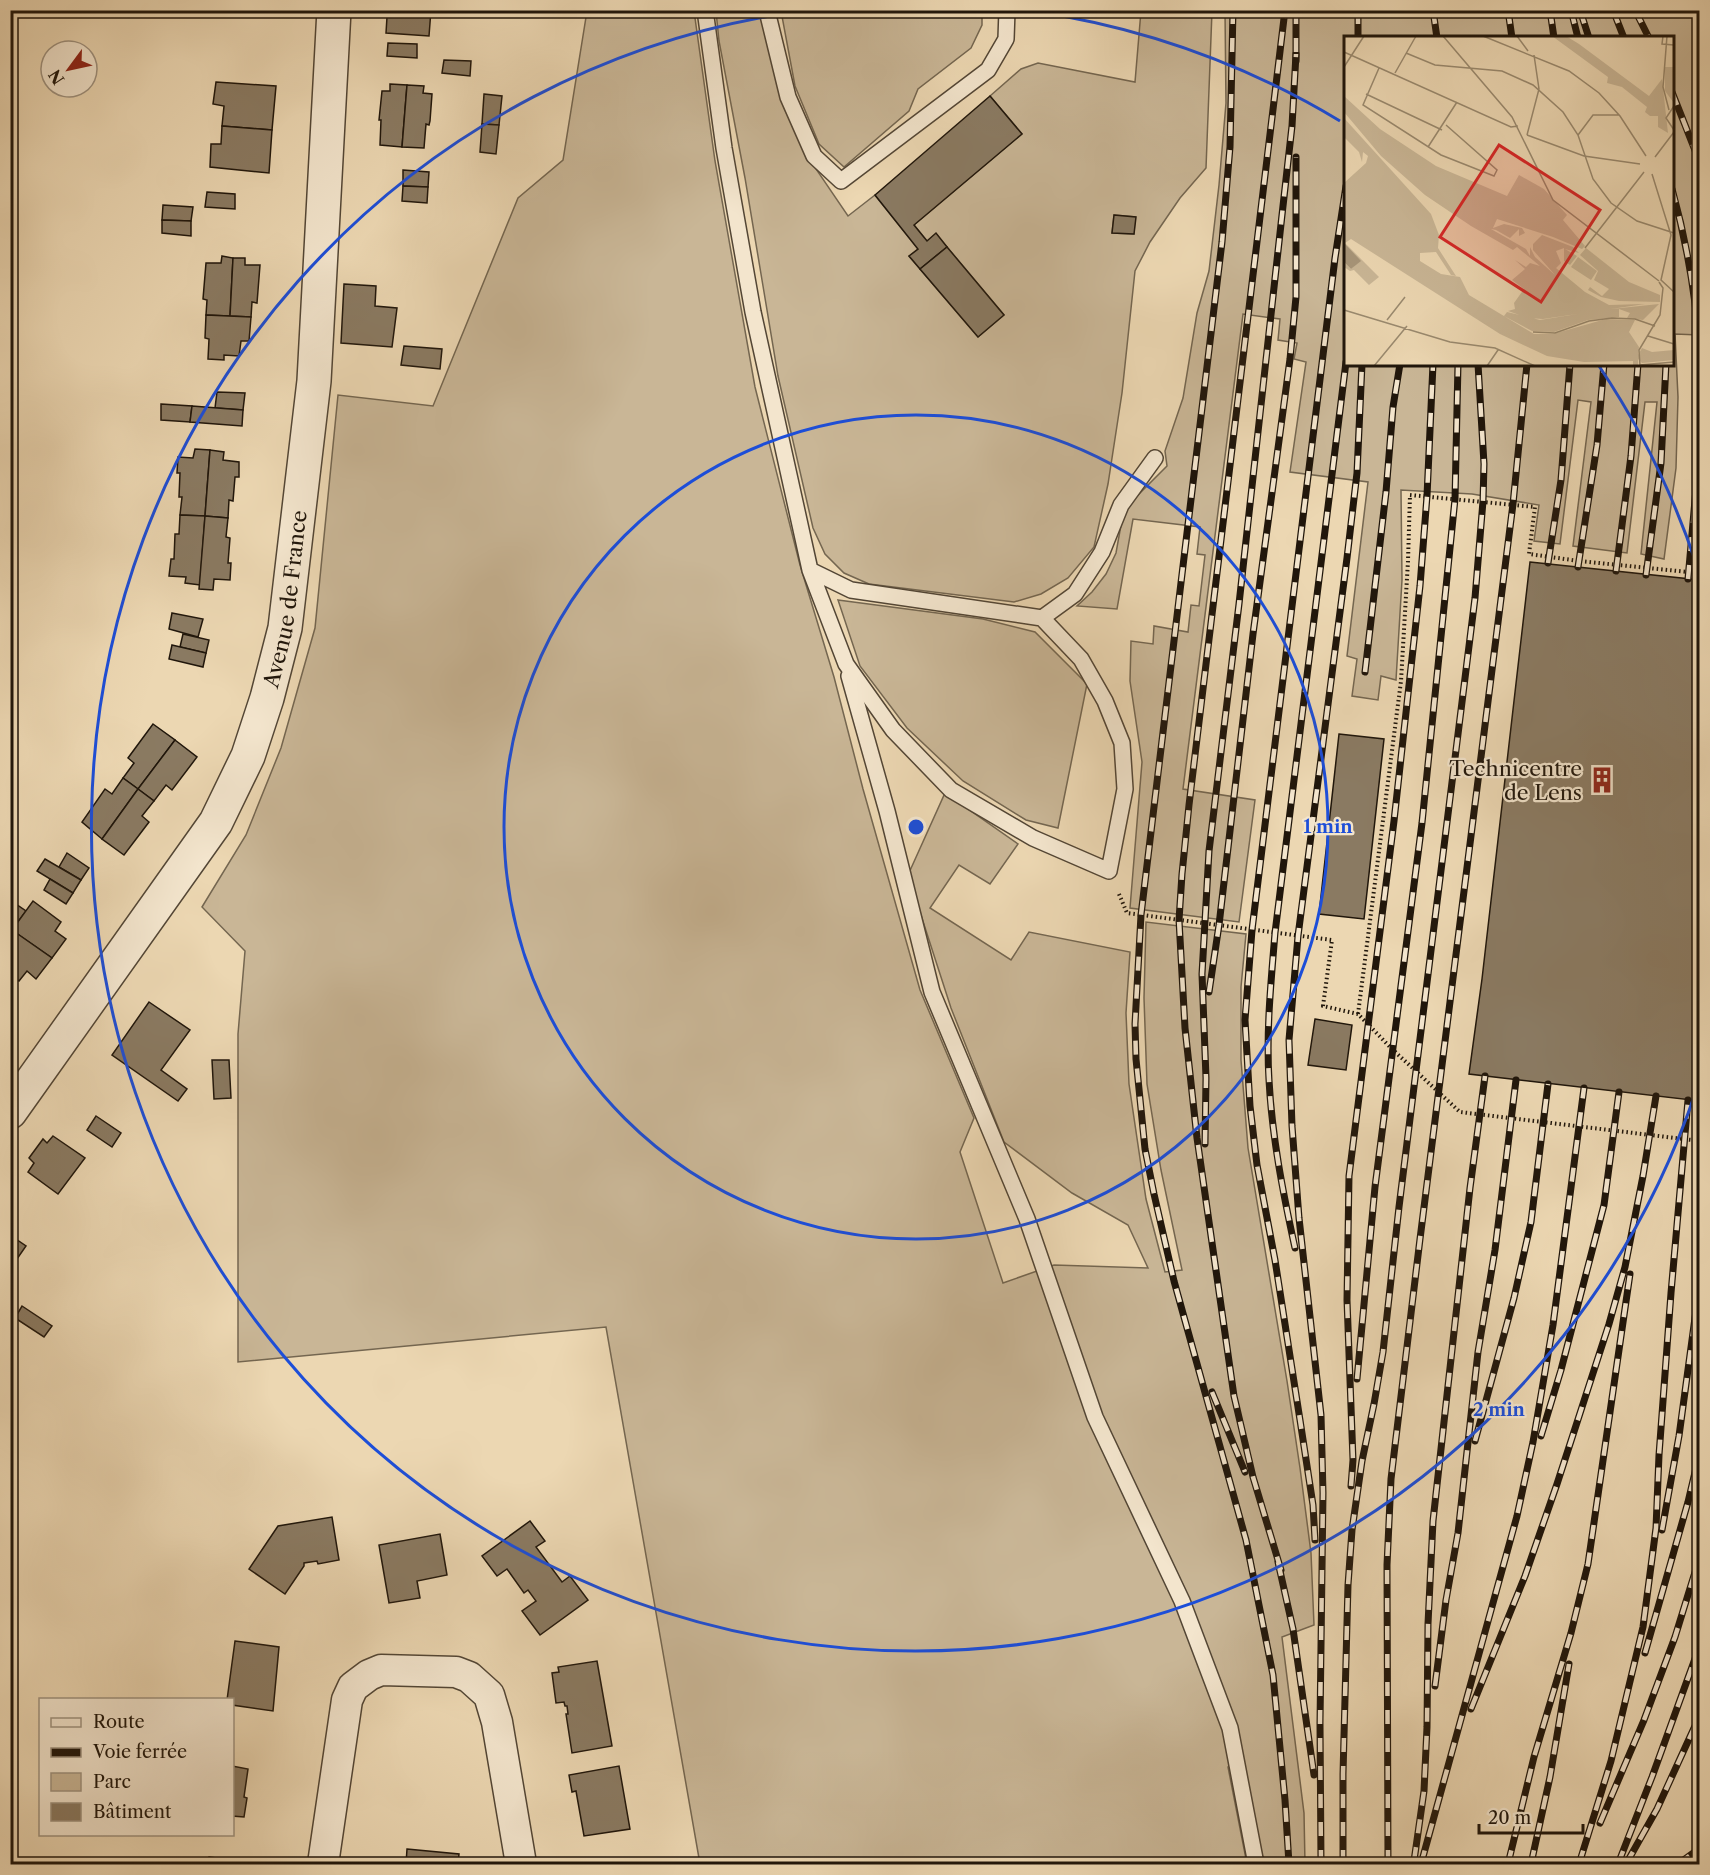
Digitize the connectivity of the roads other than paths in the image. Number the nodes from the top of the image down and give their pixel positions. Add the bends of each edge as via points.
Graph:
1 (334, 10) edge
2 (705, 10) edge
3 (768, 10) edge
4 (1007, 10) edge
5 (1155, 458) dead end
6 (810, 570) junction
7 (1042, 618) junction
8 (846, 664) junction
9 (10, 1112) edge
10 (323, 1864) edge
11 (521, 1864) edge
12 (1256, 1864) edge

1 - 9 street, Avenue de France via 314,381 285,627 267,698 248,756 216,822
2 - 6 lane via 753,312
3 - 4 lane via 788,97 814,156 841,181 988,70 1006,39
5 - 7 lane via 1120,505 1102,552 1075,594
6 - 7 lane via 851,590
6 - 8 lane
7 - 8 lane via 1081,659 1105,701 1122,743 1125,789 1109,871 1033,838 951,790 893,730
8 - 12 lane via 932,992 1027,1219 1095,1418 1182,1601 1230,1728
10 - 11 street via 347,1700 353,1687 381,1670 456,1672 469,1677 489,1695

